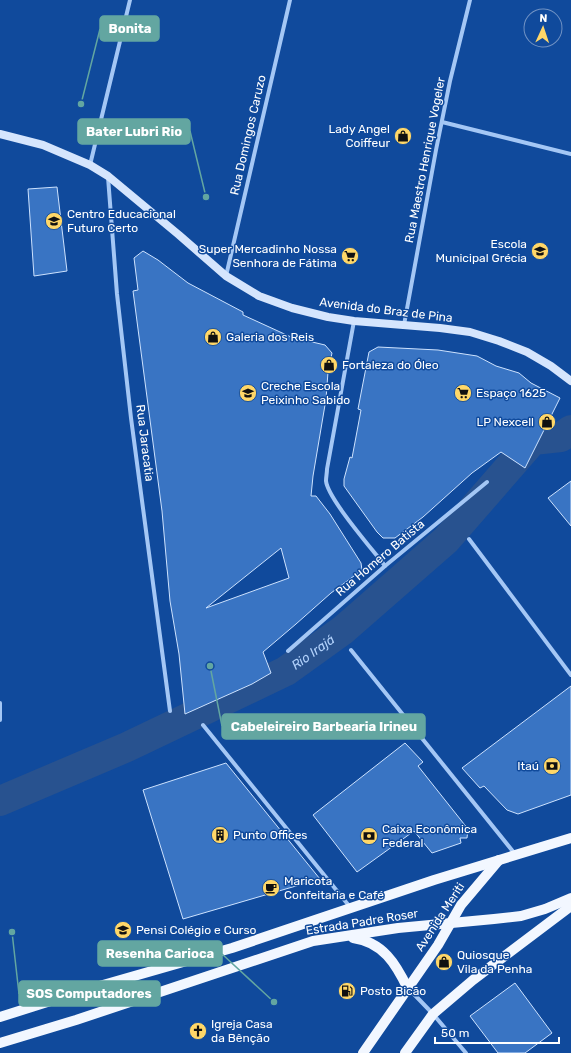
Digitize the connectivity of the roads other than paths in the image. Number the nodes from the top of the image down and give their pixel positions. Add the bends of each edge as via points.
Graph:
1 (130, 0) edge
2 (290, 0) edge
3 (470, 0) edge
4 (442, 122) junction
5 (0, 134) edge
6 (571, 154) edge
7 (90, 165) junction
8 (108, 176) junction
9 (226, 276) junction
10 (354, 321) junction
11 (404, 325) junction
12 (571, 381) edge
13 (487, 482) dead end
14 (469, 539) dead end
15 (385, 566) junction
16 (351, 650) dead end
17 (288, 652) dead end
18 (571, 675) edge
19 (0, 703) edge
20 (170, 710) dead end
21 (0, 720) edge
22 (203, 725) dead end
23 (571, 838) edge
24 (516, 854) junction
25 (500, 858) junction
26 (571, 898) edge
27 (571, 906) edge
28 (350, 907) junction
29 (450, 923) junction
30 (344, 936) junction
31 (408, 989) junction
32 (433, 1014) junction
33 (0, 1017) edge
34 (0, 1043) edge
35 (363, 1053) edge
36 (405, 1053) edge
37 (466, 1053) edge

1 - 7 street
2 - 9 street, Rua Domingos Caruzo
3 - 4 street, Rua Maestro Henrique Vogeler
4 - 6 street
4 - 11 street, Rua Maestro Henrique Vogeler
5 - 7 street, Avenida do Braz de Pina via 43,145
7 - 8 street, Avenida do Braz de Pina
8 - 9 street, Avenida do Braz de Pina
8 - 20 street, Rua Jaracatia via 117,294 131,418
9 - 10 street, Avenida do Braz de Pina via 258,296 292,308
10 - 11 street, Avenida do Braz de Pina
10 - 15 street via 326,481 339,505
11 - 12 street, Avenida do Braz de Pina via 470,332 499,341 526,352
13 - 15 street, Rua Homero Batista
14 - 18 street
15 - 17 street, Rua Homero Batista
16 - 24 street
19 - 21 street
22 - 28 street
23 - 24 main road
24 - 25 main road
25 - 28 main road, Estrada Padre Roser
25 - 29 main road, Avenida Meriti via 461,905
26 - 29 main road, Estrada Padre Roser via 521,916
27 - 32 main road
28 - 33 main road, Estrada Padre Roser via 232,948
29 - 30 main road, Estrada Padre Roser
29 - 31 main road, Avenida Meriti
30 - 31 main road via 362,939 379,947 391,959
30 - 34 main road, Estrada Padre Roser via 314,941
31 - 32 street
31 - 35 main road, Avenida Meriti
32 - 36 main road
32 - 37 street

